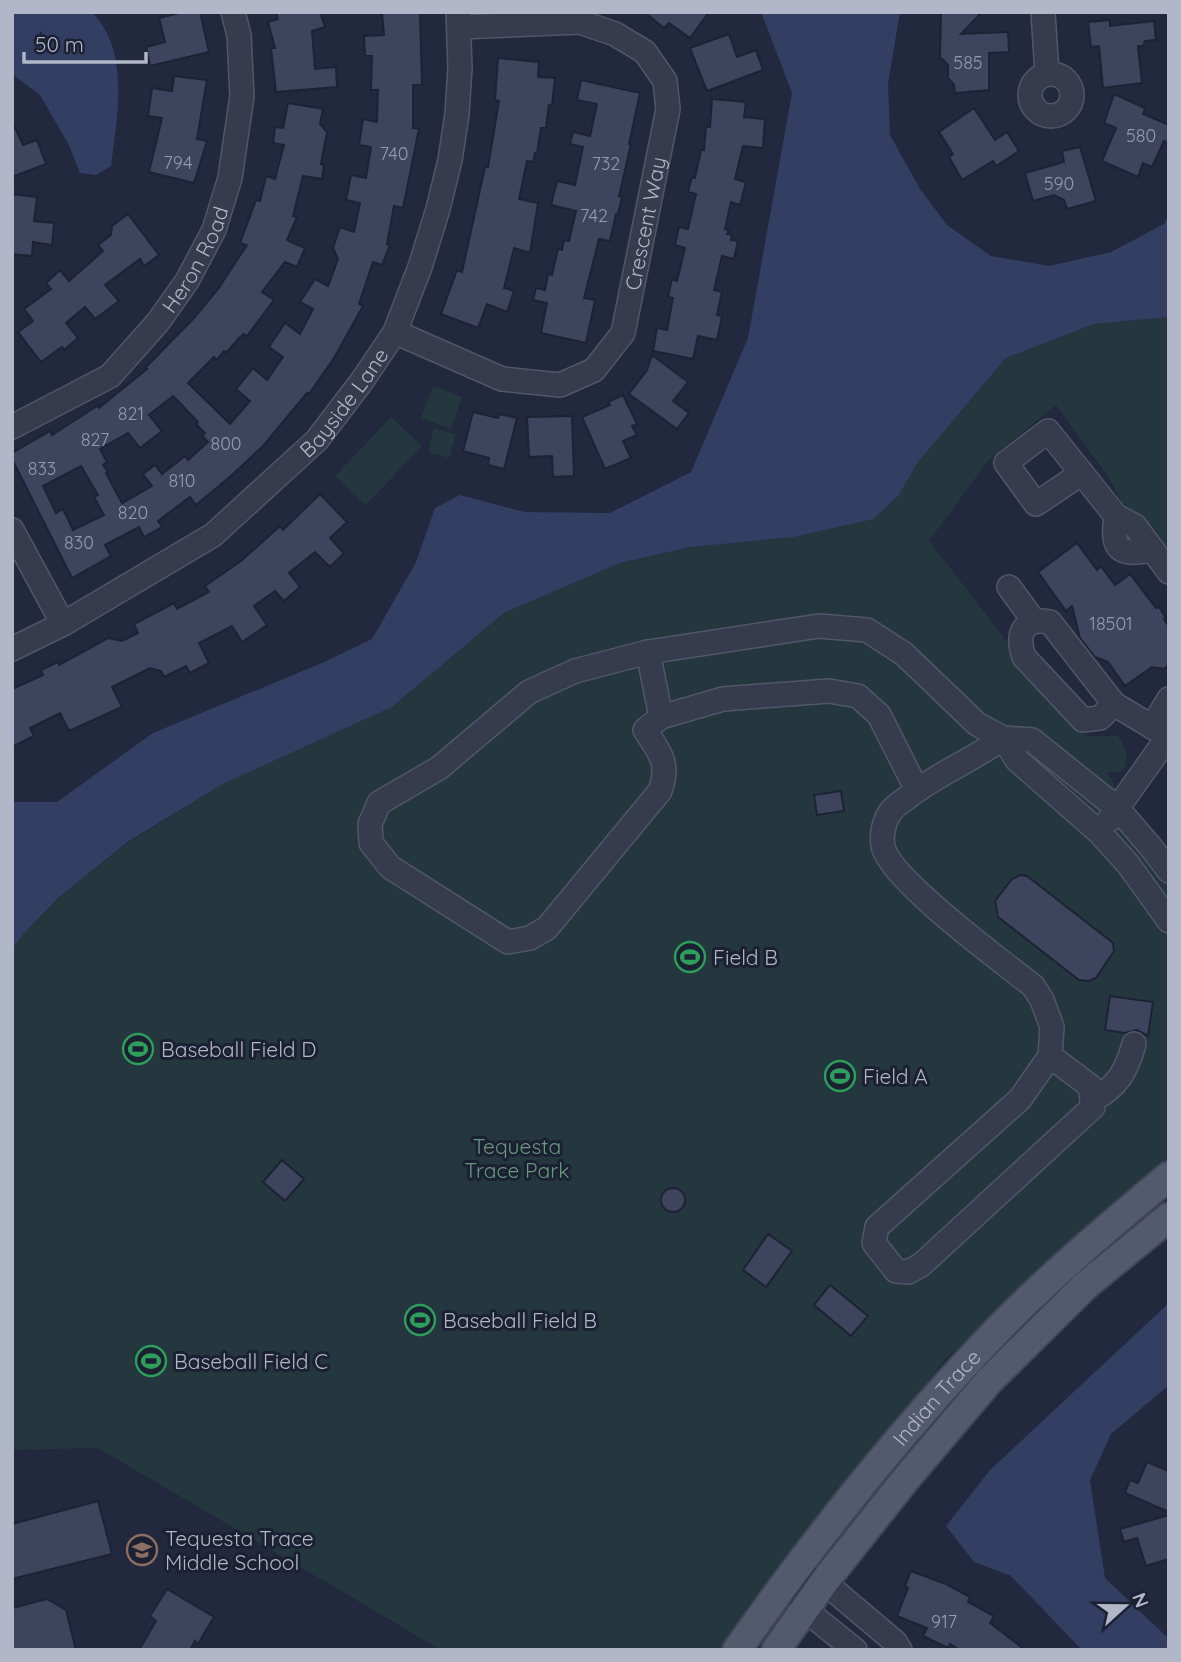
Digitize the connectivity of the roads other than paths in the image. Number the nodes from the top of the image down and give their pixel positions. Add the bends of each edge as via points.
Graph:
1 (233, 12) edge
2 (1043, 12) edge
3 (459, 20) edge
4 (1047, 74) dead end
5 (395, 332) junction
6 (12, 427) edge
7 (1082, 473) dead end
8 (12, 530) edge
9 (1169, 572) edge
10 (1009, 587) dead end
11 (1034, 621) junction
12 (63, 624) junction
13 (12, 649) edge
14 (648, 652) junction
15 (1169, 699) edge
16 (1114, 704) junction
17 (661, 717) junction
18 (1163, 734) edge
19 (1003, 738) junction
20 (917, 790) junction
21 (1118, 809) junction
22 (1100, 833) junction
23 (1169, 872) edge
24 (1169, 921) edge
25 (1134, 1044) dead end
26 (1050, 1056) junction
27 (1092, 1100) junction
28 (1169, 1176) edge
29 (1169, 1217) edge
30 (792, 1574) junction
31 (824, 1582) junction
32 (804, 1609) junction
33 (875, 1625) junction
34 (737, 1650) edge
35 (776, 1650) edge
36 (856, 1650) edge
37 (900, 1650) edge

1 - 6 street, Heron Road via 239,34 242,96 230,178 214,230 187,281 110,376
2 - 4 street
3 - 5 street, Bayside Lane via 458,102 450,160 420,267
3 - 5 street, Crescent Way via 580,22 615,34 645,52 665,81 668,109 623,333 594,370 560,385 502,379
5 - 12 street, Bayside Lane via 317,440 254,499 213,535
7 - 9 street via 1116,516 1113,535 1119,549 1133,554 1153,551
8 - 12 street
10 - 11 street
11 - 16 street via 1050,622
11 - 16 street via 1021,632 1024,657 1083,720 1100,718
12 - 13 street, Bayside Lane
14 - 17 street
14 - 17 street via 575,671 528,692 439,768 379,803 370,824 371,843 390,867 508,942 530,938 548,928 660,791 664,761 645,730
14 - 19 street via 820,626 867,630 904,654 977,724
15 - 18 street
16 - 18 street
17 - 20 street via 723,699 829,691 858,696 879,715
18 - 21 street
19 - 20 street
19 - 21 street via 1032,740
19 - 22 street via 1017,760
20 - 26 street via 891,811 883,827 883,847 894,869 1034,986 1052,1027
21 - 22 street
21 - 23 street
22 - 24 street
25 - 27 street via 1119,1081
26 - 27 street via 1090,1086
26 - 27 street via 1020,1099 877,1227 876,1250 896,1271 908,1272 921,1265 1093,1107
28 - 30 main road, Indian Trace via 1067,1262 974,1354
29 - 31 main road, Indian Trace via 1086,1285 989,1381
30 - 31 street
30 - 32 street
30 - 34 main road, Indian Trace
31 - 32 main road, Indian Trace
31 - 33 street
32 - 35 main road, Indian Trace
32 - 36 street
33 - 36 street
33 - 37 street

